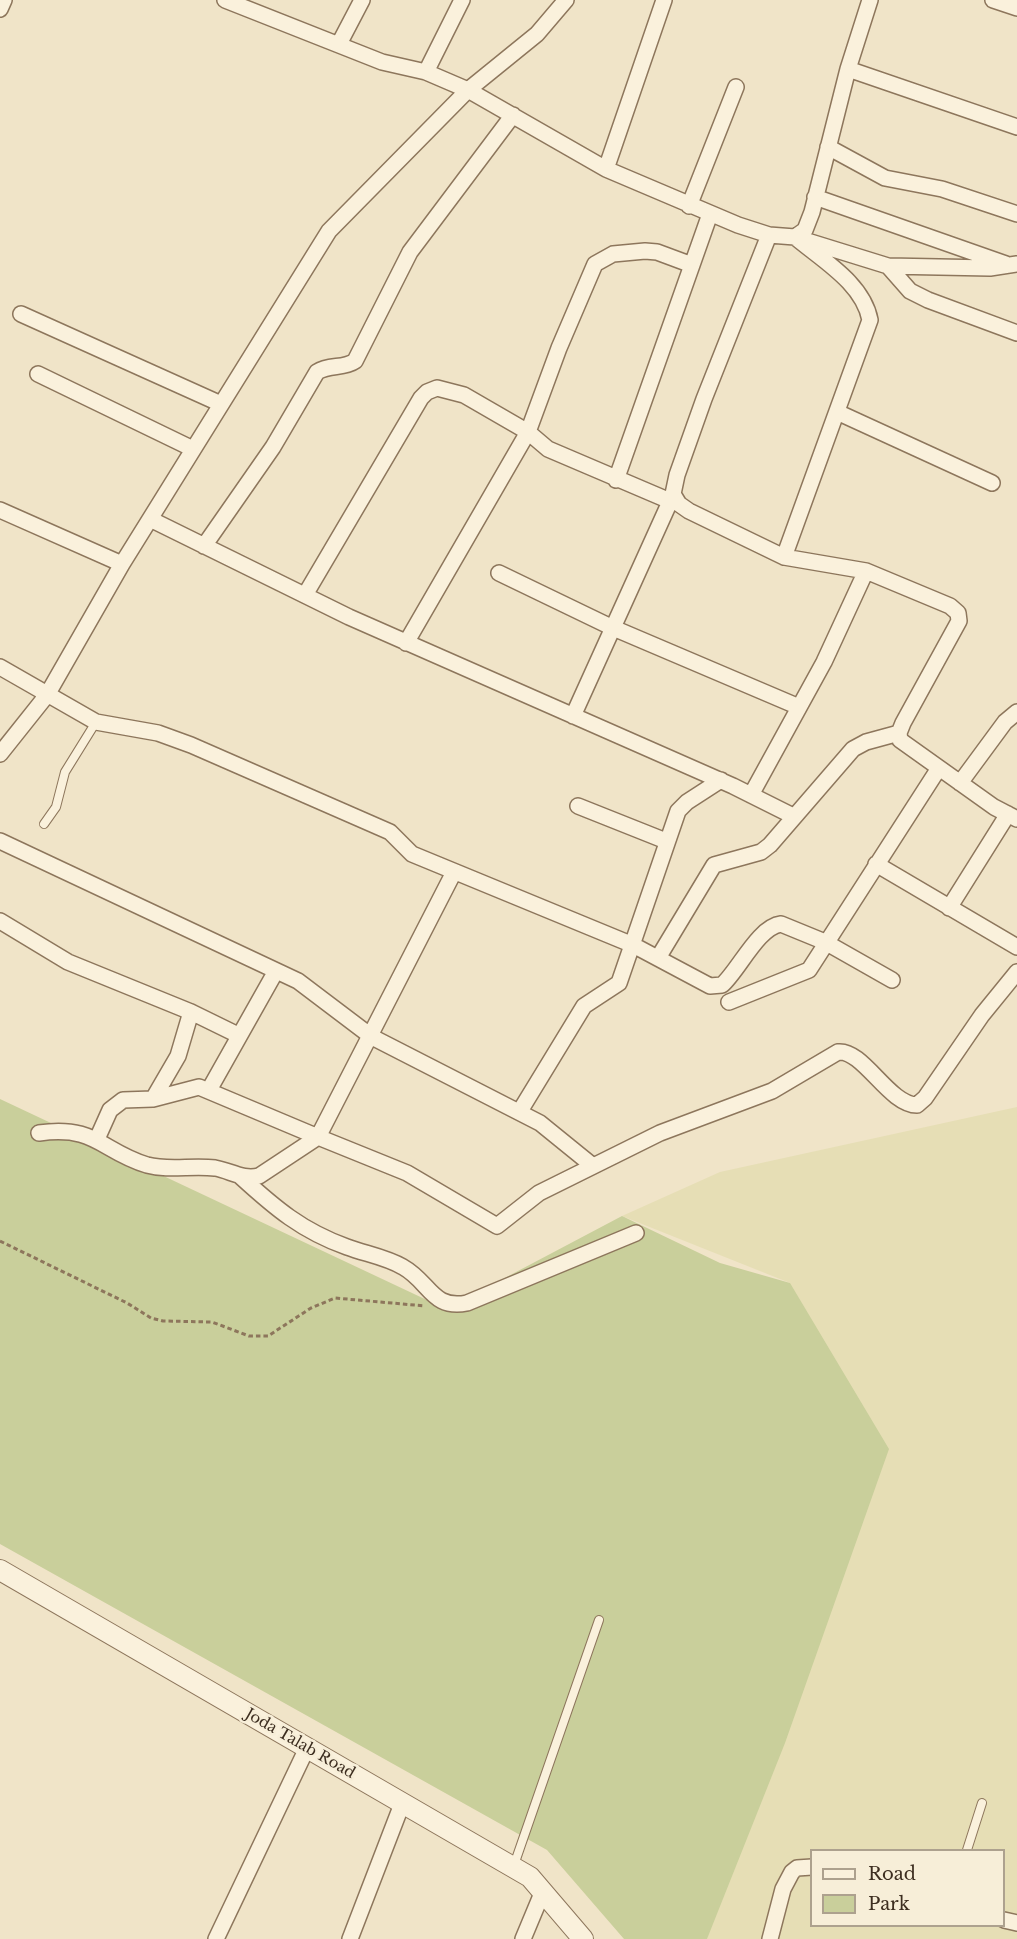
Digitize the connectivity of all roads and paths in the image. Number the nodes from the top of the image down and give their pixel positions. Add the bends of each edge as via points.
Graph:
1 (4, 0) edge
2 (225, 0) edge
3 (362, 0) edge
4 (462, 0) edge
5 (566, 0) edge
6 (664, 0) edge
7 (870, 0) edge
8 (993, 0) edge
9 (252, 5) edge
10 (1017, 8) edge
11 (0, 9) edge
12 (339, 44) junction
13 (849, 69) junction
14 (426, 72) junction
15 (736, 87) dead end
16 (468, 90) junction
17 (513, 115) junction
18 (1017, 127) edge
19 (828, 147) junction
20 (606, 169) junction
21 (815, 197) junction
22 (689, 206) junction
23 (711, 214) junction
24 (1017, 214) edge
25 (769, 236) junction
26 (795, 237) junction
27 (693, 265) junction
28 (1014, 265) edge
29 (888, 267) junction
30 (21, 314) dead end
31 (1017, 333) edge
32 (38, 374) dead end
33 (221, 404) junction
34 (837, 412) junction
35 (528, 432) junction
36 (194, 449) junction
37 (616, 480) junction
38 (992, 483) dead end
39 (672, 498) junction
40 (0, 510) edge
41 (150, 519) junction
42 (204, 546) junction
43 (784, 557) junction
44 (122, 564) junction
45 (866, 571) junction
46 (500, 573) dead end
47 (305, 595) junction
48 (611, 627) junction
49 (406, 643) junction
50 (0, 667) edge
51 (47, 694) junction
52 (799, 707) junction
53 (1017, 712) edge
54 (573, 716) junction
55 (96, 722) junction
56 (899, 733) junction
57 (0, 753) edge
58 (939, 768) junction
59 (721, 780) junction
60 (960, 783) junction
61 (751, 795) junction
62 (578, 806) dead end
63 (793, 816) junction
64 (1012, 816) edge
65 (44, 824) dead end
66 (0, 841) edge
67 (666, 841) junction
68 (876, 864) junction
69 (454, 872) junction
70 (949, 908) junction
71 (0, 921) edge
72 (825, 942) junction
73 (633, 945) junction
74 (1017, 947) edge
75 (658, 958) junction
76 (276, 971) junction
77 (1017, 972) edge
78 (892, 980) dead end
79 (729, 1002) dead end
80 (191, 1012) junction
81 (238, 1035) junction
82 (372, 1036) junction
83 (209, 1090) junction
84 (153, 1099) junction
85 (520, 1111) junction
86 (39, 1133) dead end
87 (318, 1137) junction
88 (97, 1139) junction
89 (593, 1166) junction
90 (240, 1176) junction
91 (636, 1233) dead end
92 (0, 1241) edge
93 (448, 1305) junction
94 (0, 1569) edge
95 (599, 1620) dead end
96 (307, 1748) junction
97 (982, 1803) dead end
98 (402, 1804) junction
99 (968, 1849) edge
100 (513, 1867) junction
101 (810, 1867) edge
102 (543, 1892) junction
103 (216, 1939) edge
104 (350, 1939) edge
105 (523, 1939) edge
106 (583, 1939) edge
107 (770, 1939) edge

1 - 11 street
2 - 9 street
3 - 12 street
4 - 14 street
5 - 16 street via 537,34
6 - 20 street
7 - 13 street
8 - 10 street
9 - 12 street
12 - 14 street via 382,62
13 - 18 street
13 - 19 street
14 - 16 street
15 - 22 street
16 - 17 street
16 - 33 street via 329,231
17 - 20 street
17 - 42 street via 403,263 355,361 317,372 273,447
19 - 21 street
19 - 24 street via 885,178 924,184
20 - 22 street
21 - 26 street via 805,230
21 - 28 street
22 - 23 street
23 - 25 street
23 - 27 street
25 - 26 street
25 - 39 street via 704,399
26 - 29 street
26 - 34 street via 867,303 870,320
27 - 35 street via 645,251 613,254 594,264
27 - 37 street
28 - 29 street
29 - 31 street via 910,291
30 - 33 street
32 - 36 street
33 - 36 street
34 - 38 street
34 - 43 street
35 - 37 street via 548,449
35 - 47 street via 464,395 437,388 427,392
35 - 49 street
36 - 41 street
37 - 39 street
39 - 43 street via 689,511
39 - 48 street
40 - 44 street
41 - 42 street
41 - 44 street
42 - 47 street
43 - 45 street
44 - 51 street
45 - 52 street
45 - 56 street via 950,606 958,613 959,621
46 - 48 street
47 - 49 street
48 - 52 street
48 - 54 street
49 - 54 street
50 - 51 street
51 - 55 street
51 - 57 street
52 - 61 street
53 - 60 street via 1005,722
54 - 59 street
55 - 65 lane via 65,772 56,807
55 - 69 street via 158,733 191,745 390,832 412,854
56 - 58 street via 900,740
56 - 63 street via 854,749
58 - 60 street
58 - 68 street
59 - 61 street
59 - 67 street via 678,811
60 - 64 street
61 - 63 street
62 - 67 street
63 - 75 street via 761,852 714,866
64 - 70 street
66 - 76 street
67 - 73 street
68 - 70 street
68 - 72 street
69 - 73 street
69 - 82 street
70 - 74 street
71 - 80 street via 68,962
72 - 75 street via 789,926 775,925 718,987
72 - 78 street
72 - 79 street via 804,974
73 - 75 street
73 - 85 street via 619,983 584,1006
76 - 81 street
76 - 82 street via 298,981
77 - 89 street via 917,1105 903,1101 849,1054 841,1052 772,1091 660,1133
80 - 81 street
80 - 84 street via 178,1056
81 - 83 street
82 - 85 street
82 - 87 street
83 - 84 street via 199,1087
83 - 87 street
84 - 88 street via 117,1103
85 - 89 street
86 - 88 street via 75,1132
87 - 89 street via 406,1173 497,1226 539,1193
87 - 90 street via 260,1176
88 - 90 street via 144,1164 216,1168
90 - 93 street via 291,1221 404,1268
91 - 93 street via 467,1303
92 - 93 path via 151,1318 212,1323 249,1336 268,1336 311,1308 335,1298 412,1306
94 - 96 street, Joda Talab Road
95 - 100 lane
96 - 98 street, Joda Talab Road
96 - 103 street
97 - 99 lane
98 - 100 street, Joda Talab Road
98 - 104 street
100 - 102 street, Joda Talab Road via 530,1877
101 - 107 street via 797,1868 787,1880
102 - 105 street
102 - 106 street, Joda Talab Road

